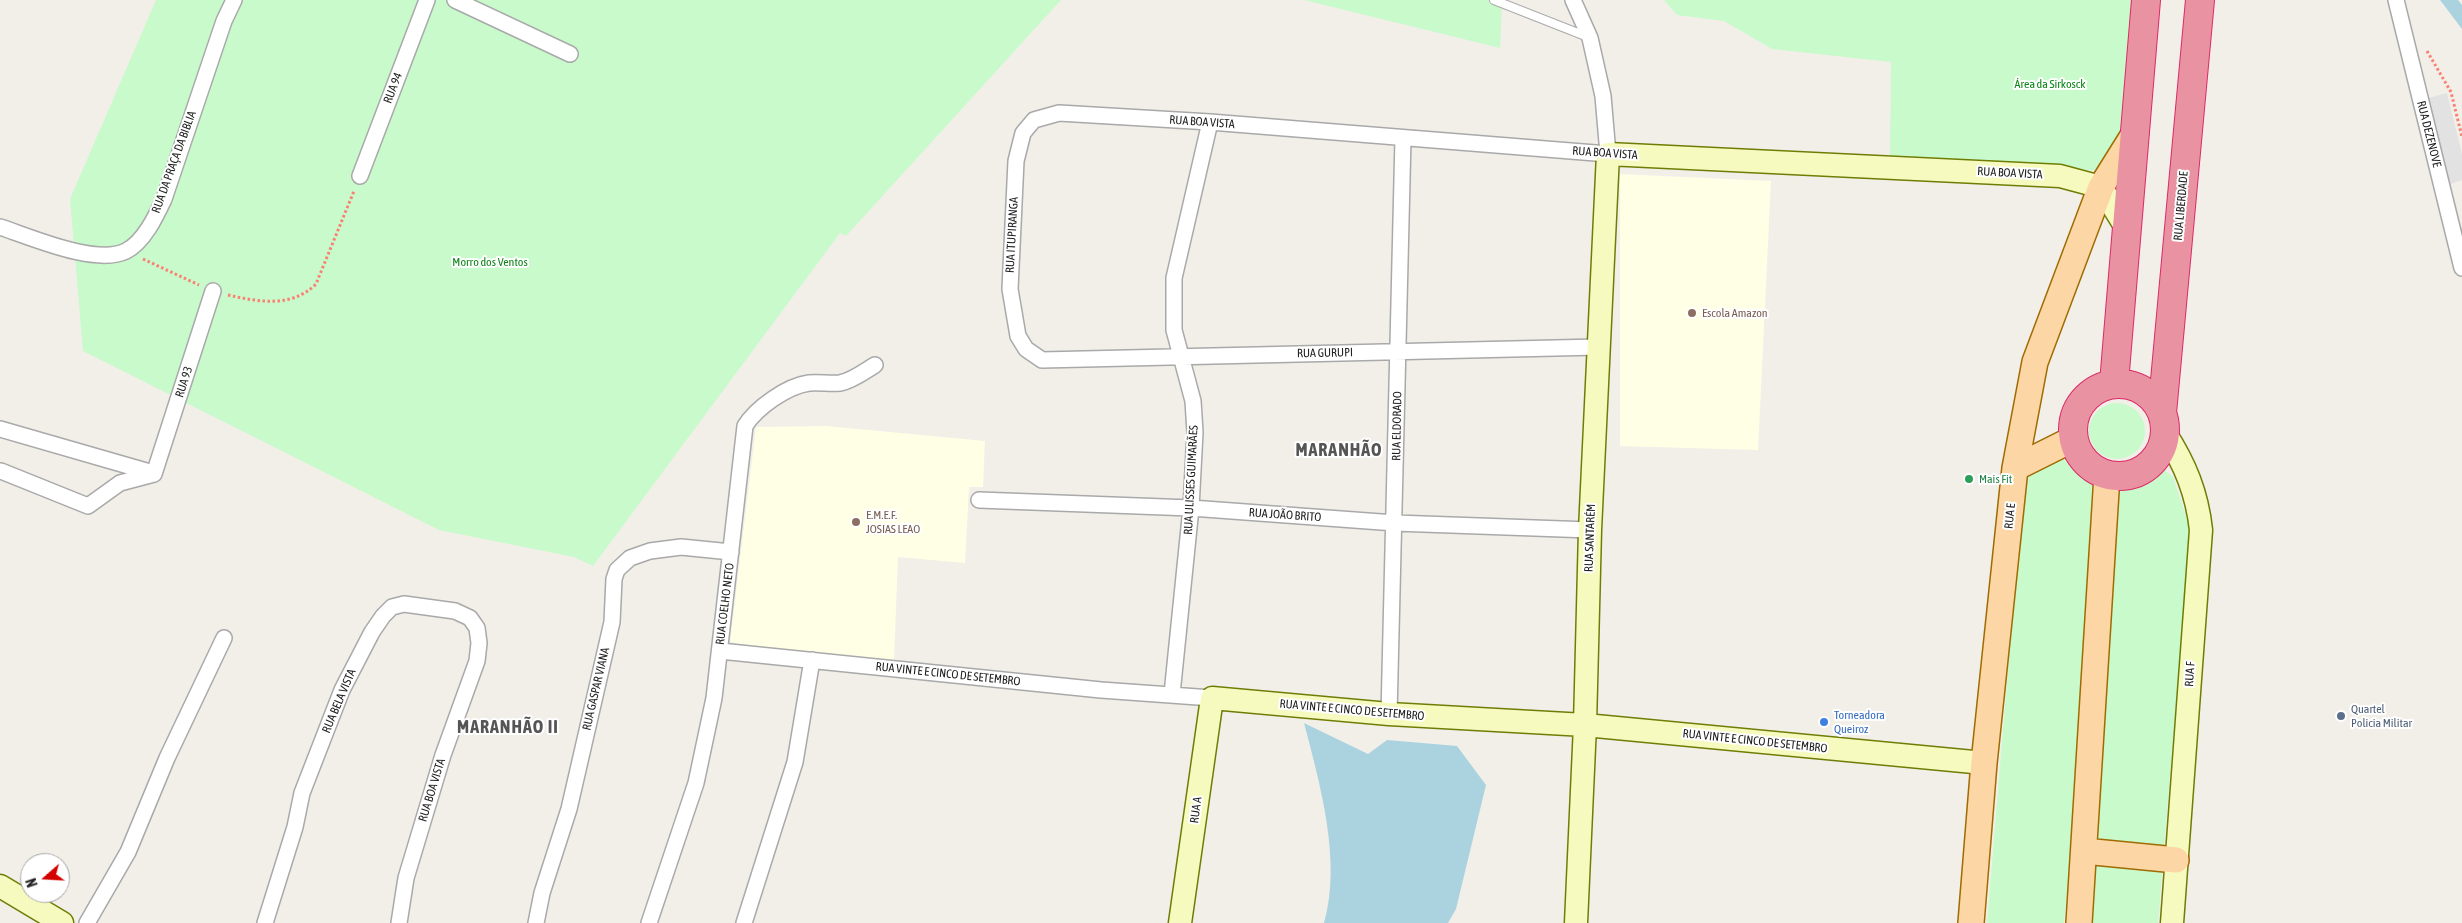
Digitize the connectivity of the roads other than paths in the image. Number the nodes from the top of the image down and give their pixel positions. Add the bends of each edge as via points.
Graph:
1 (234, 0) edge
2 (426, 0) edge
3 (455, 0) edge
4 (1494, 0) edge
5 (1573, 0) edge
6 (2146, 0) edge
7 (2200, 0) edge
8 (2396, 0) edge
9 (1590, 38) junction
10 (570, 54) dead end
11 (1059, 113) joint
12 (1210, 122) junction
13 (2136, 131) junction
14 (1403, 138) junction
15 (1608, 154) junction
16 (360, 176) road end
17 (2101, 187) junction
18 (0, 227) edge
19 (2127, 230) junction
20 (2462, 268) edge
21 (213, 291) road end
22 (1598, 347) junction
23 (1398, 351) junction
24 (1182, 356) junction
25 (1052, 360) joint
26 (875, 365) dead end
27 (2114, 384) junction
28 (2164, 423) junction
29 (0, 429) edge
30 (2073, 439) junction
31 (2015, 468) junction
32 (1, 471) edge
33 (154, 474) junction
34 (2107, 475) junction
35 (979, 500) dead end
36 (1191, 508) junction
37 (1395, 523) junction
38 (1590, 530) junction
39 (731, 552) junction
40 (224, 638) dead end
41 (720, 651) junction
42 (812, 660) junction
43 (477, 661) joint
44 (1172, 694) junction
45 (1212, 698) junction
46 (1389, 714) junction
47 (1585, 725) junction
48 (1984, 763) junction
49 (2084, 851) junction
50 (2176, 860) junction
51 (0, 886) edge
52 (62, 923) edge
53 (86, 923) edge
54 (265, 923) edge
55 (399, 923) edge
56 (536, 923) edge
57 (649, 923) edge
58 (744, 923) edge
59 (1180, 923) edge
60 (1576, 923) edge
61 (1971, 923) edge
62 (2079, 923) edge
63 (2172, 923) edge

1 - 18 street, RUA DA PRAÇA DA BIBLIA via 164,199 146,230 126,251 86,254
2 - 16 street, RUA 94
3 - 10 street
4 - 9 lane
5 - 9 street
6 - 13 highway
7 - 28 highway, RUA LIBERDADE
8 - 20 street, RUA DEZENOVE
9 - 15 street via 1603,96
11 - 12 street, RUA BOA VISTA
11 - 25 street, RUA ITUPIRANGA via 1034,120 1023,133 1016,161 1010,289 1018,336 1035,357
12 - 14 street, RUA BOA VISTA
12 - 24 street, RUA ULISSES GUIMARÃES via 1174,278 1174,330
13 - 17 main road, RUA E
13 - 19 highway
14 - 15 street, RUA BOA VISTA
14 - 23 street, RUA ELDORADO
15 - 17 street, RUA BOA VISTA via 2060,176
15 - 22 street, RUA SANTARÉM
17 - 19 street
17 - 31 main road, RUA E via 2035,362
19 - 27 highway
21 - 33 street, RUA 93
22 - 23 street, RUA GURUPI
22 - 38 street, RUA SANTARÉM
23 - 24 street, RUA GURUPI
23 - 37 street, RUA ELDORADO
24 - 25 street, RUA GURUPI
24 - 36 street, RUA ULISSES GUIMARÃES via 1193,401 1195,432
26 - 39 street, RUA COELHO NETO via 841,383 807,383 764,405 752,415 745,426
27 - 28 highway via 2129,384 2143,390 2154,399
27 - 30 highway via 2086,396 2077,409
28 - 34 highway via 2159,452 2146,468 2134,474
28 - 50 street, RUA F via 2190,477 2201,530
29 - 33 street
30 - 31 main road
30 - 34 highway via 2082,457
31 - 48 main road, RUA E
32 - 33 street via 88,506 120,483
34 - 49 main road
35 - 36 street, RUA JOÃO BRITO
36 - 37 street, RUA JOÃO BRITO
36 - 44 street, RUA ULISSES GUIMARÃES
37 - 38 street, RUA JOÃO BRITO
37 - 46 street, RUA ELDORADO
38 - 47 street, RUA SANTARÉM
39 - 41 street, RUA COELHO NETO
39 - 56 street, RUA GASPAR VIANA via 681,547 650,551 630,558 617,570 612,622 569,809 542,893
40 - 53 street via 167,758 128,852
41 - 42 street, RUA VINTE E CINCO DE SETEMBRO
41 - 57 street, RUA COELHO NETO via 714,698 696,783
42 - 44 street, RUA VINTE E CINCO DE SETEMBRO via 1102,690
42 - 58 street via 794,762
43 - 54 street, RUA BELA VISTA via 480,642 477,628 470,618 456,612 404,604 392,607 383,616 342,690 302,793
43 - 55 street, RUA BOA VISTA via 443,755 406,878
44 - 45 street, RUA VINTE E CINCO DE SETEMBRO
45 - 46 street, RUA VINTE E CINCO DE SETEMBRO
45 - 59 street, RUA A
46 - 47 street, RUA VINTE E CINCO DE SETEMBRO
47 - 48 street, RUA VINTE E CINCO DE SETEMBRO
47 - 60 street, RUA SANTARÉM
48 - 61 main road, RUA E
49 - 50 main road
49 - 62 main road
50 - 63 street, RUA F
51 - 52 street

